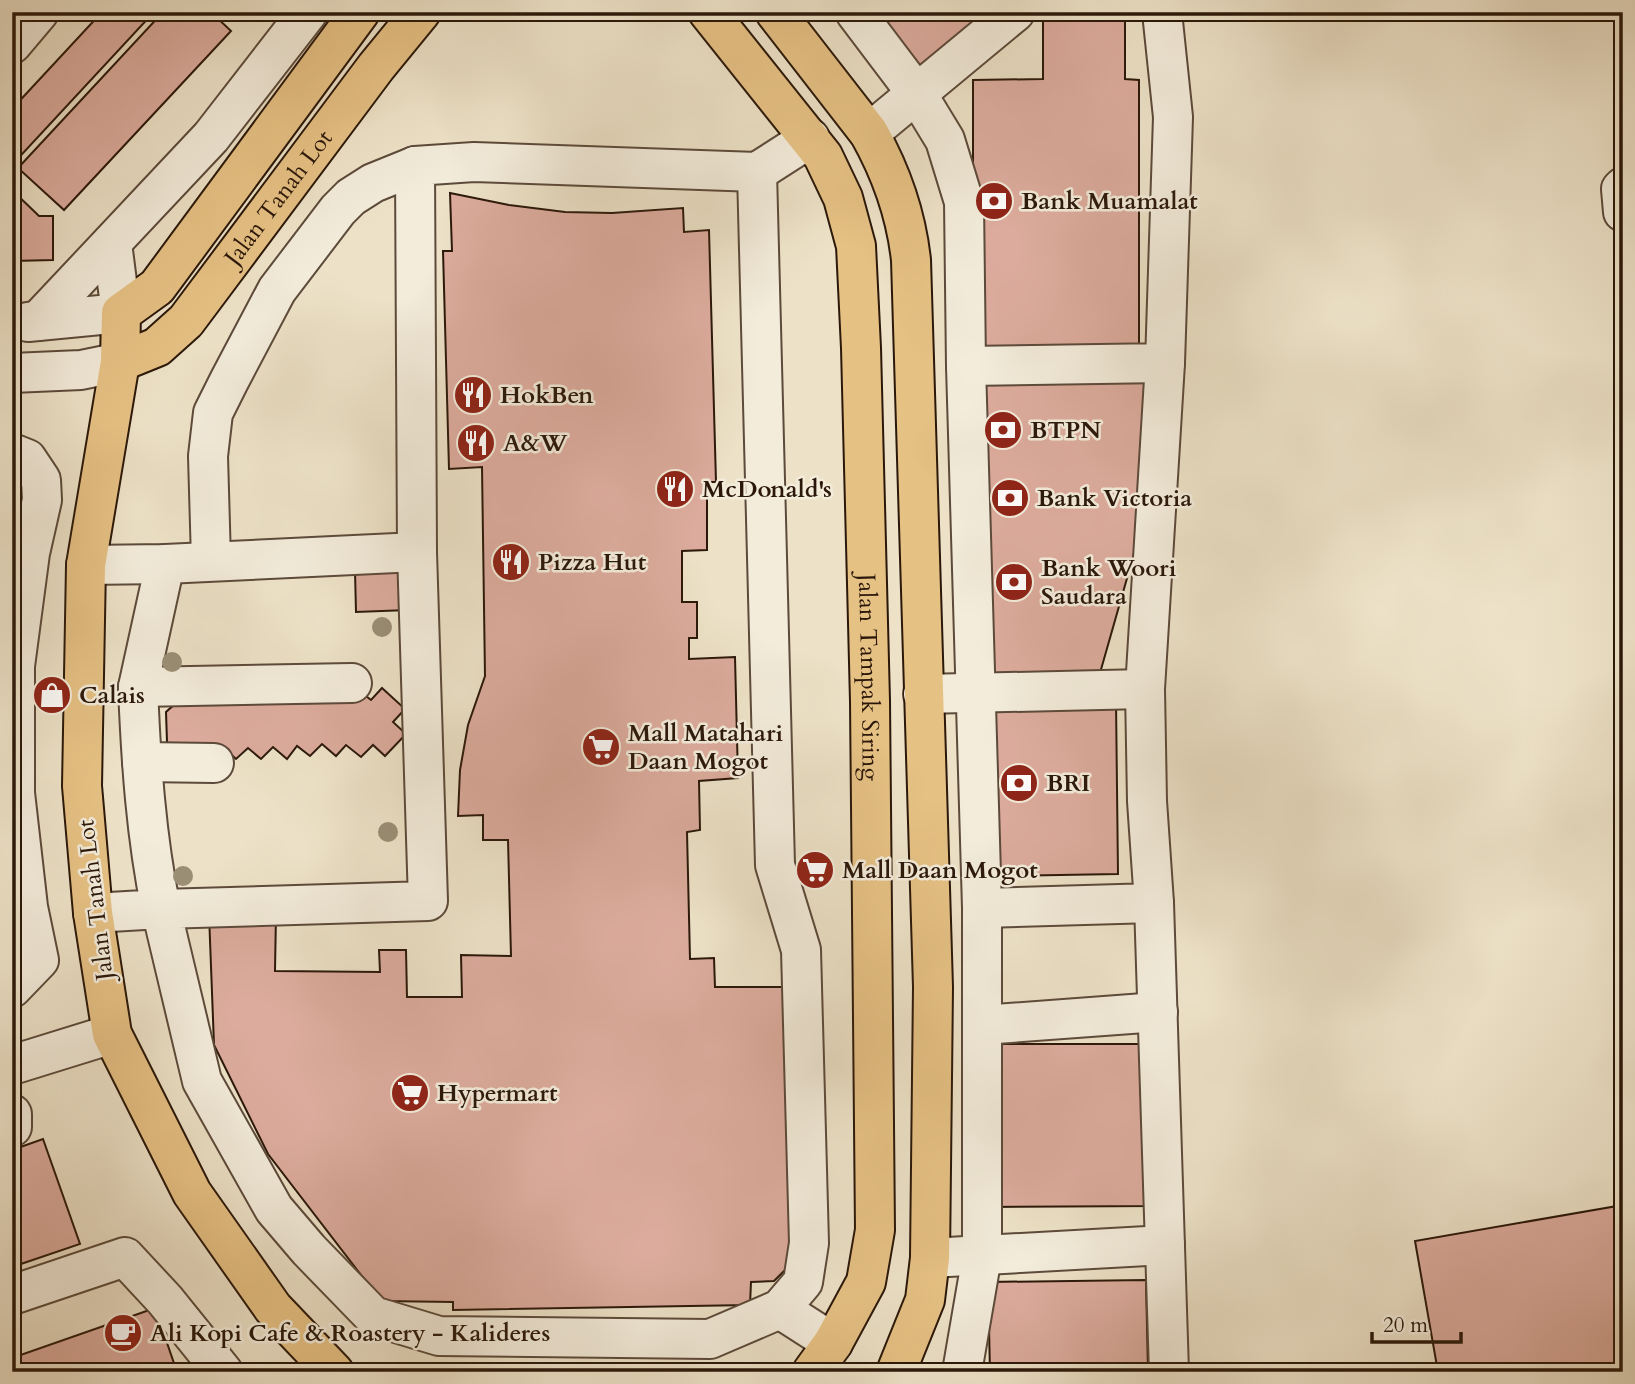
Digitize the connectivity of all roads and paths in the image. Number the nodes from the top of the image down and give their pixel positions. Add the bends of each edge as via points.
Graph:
1 (39, 12) edge
2 (308, 12) edge
3 (360, 12) edge
4 (421, 12) edge
5 (708, 12) edge
6 (775, 12) edge
7 (855, 12) edge
8 (1015, 12) edge
9 (1162, 12) edge
10 (12, 44) edge
11 (284, 44) junction
12 (317, 72) junction
13 (916, 94) junction
14 (869, 133) junction
15 (810, 138) junction
16 (415, 166) junction
17 (757, 172) junction
18 (1623, 187) edge
19 (1623, 212) edge
20 (112, 243) junction
21 (121, 313) junction
22 (25, 322) edge
23 (120, 362) junction
24 (1165, 363) junction
25 (966, 366) junction
26 (12, 373) edge
27 (12, 453) edge
28 (417, 552) junction
29 (211, 560) junction
30 (164, 564) junction
31 (86, 565) junction
32 (352, 683) dead end
33 (138, 687) junction
34 (1145, 688) junction
35 (975, 692) junction
36 (923, 694) junction
37 (142, 762) junction
38 (214, 762) dead end
39 (1154, 903) junction
40 (982, 908) junction
41 (161, 909) junction
42 (93, 913) junction
43 (982, 983) junction
44 (933, 987) junction
45 (12, 988) edge
46 (1158, 1012) junction
47 (982, 1025) junction
48 (112, 1034) junction
49 (12, 1065) edge
50 (12, 1115) edge
51 (12, 1127) edge
52 (1165, 1245) junction
53 (982, 1256) junction
54 (930, 1258) junction
55 (12, 1295) edge
56 (780, 1309) junction
57 (822, 1357) edge
58 (223, 1372) edge
59 (334, 1372) edge
60 (896, 1372) edge
61 (962, 1372) edge
62 (1169, 1372) edge

1 - 10 street
2 - 11 street
3 - 12 main road, Jalan Tanah Lot
4 - 23 main road, Jalan Tanah Lot via 186,321 157,347
5 - 15 main road, Jalan Tampak Siring
6 - 14 main road
7 - 13 street
8 - 13 street
9 - 24 street via 1173,117
11 - 12 street
11 - 20 street via 211,137
12 - 21 main road, Jalan Tanah Lot via 157,287
13 - 14 street
13 - 25 street via 945,140 964,202
14 - 36 main road via 895,187 911,260
15 - 17 street
15 - 57 main road, Jalan Tampak Siring via 843,198 856,246 870,701 874,1230 866,1282
16 - 17 street via 474,162
16 - 28 street
16 - 29 street via 373,183 338,210 277,290 229,381 213,413 208,456
17 - 56 street via 775,865 801,950 809,1242 803,1282
18 - 19 street
20 - 21 street
20 - 22 street
21 - 22 street
21 - 23 main road, Jalan Tanah Lot
23 - 26 street via 81,370
23 - 31 main road, Jalan Tanah Lot
24 - 25 street
24 - 34 street
25 - 35 street
27 - 45 street via 27,459 41,480 42,500 15,666 15,793 39,960
28 - 29 street
28 - 41 street via 428,901
29 - 30 street
30 - 31 street
30 - 33 street
31 - 42 main road, Jalan Tanah Lot via 82,786
32 - 33 street
33 - 37 street
34 - 35 street
34 - 39 street
35 - 36 street
35 - 40 street
36 - 44 main road
37 - 38 street
37 - 41 street
39 - 40 street
39 - 46 street
40 - 43 street
41 - 42 street
41 - 56 street via 202,1081 274,1209 373,1317 439,1336 710,1339
42 - 48 main road, Jalan Tanah Lot
43 - 44 street
43 - 47 street
44 - 54 main road
46 - 47 street
46 - 52 street
47 - 53 street
48 - 49 street
48 - 59 main road, Jalan Tanah Lot via 192,1192 273,1308
50 - 51 street
52 - 53 street
52 - 62 street
53 - 54 street
53 - 61 street
54 - 60 main road via 925,1300
55 - 58 street via 125,1256
56 - 57 street

